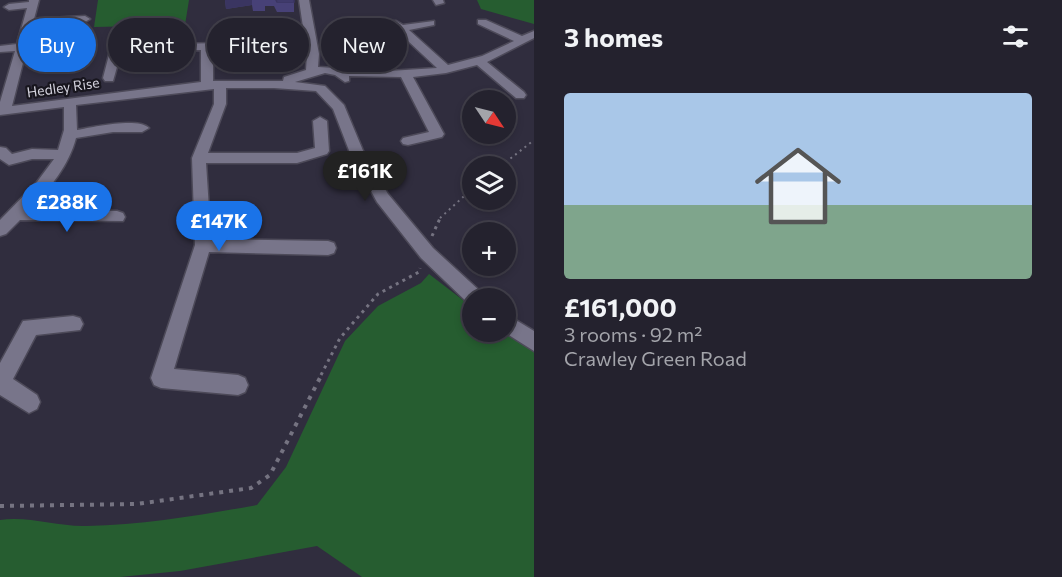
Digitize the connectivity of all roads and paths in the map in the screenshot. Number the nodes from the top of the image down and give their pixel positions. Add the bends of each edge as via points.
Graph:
1 (304, 0) edge
2 (33, 3) edge
3 (9, 8) dead end
4 (28, 18) edge
5 (482, 22) dead end
6 (430, 23) dead end
7 (407, 27) edge
8 (407, 32) edge
9 (530, 39) edge
10 (18, 44) edge
11 (207, 46) edge
12 (0, 49) edge
13 (313, 54) junction
14 (18, 56) edge
15 (321, 60) edge
16 (480, 62) junction
17 (446, 70) junction
18 (212, 72) edge
19 (321, 72) edge
20 (338, 72) edge
21 (354, 72) edge
22 (310, 73) junction
23 (374, 74) junction
24 (405, 74) junction
25 (109, 78) dead end
26 (274, 84) junction
27 (214, 85) junction
28 (342, 85) junction
29 (318, 88) junction
30 (520, 95) dead end
31 (70, 101) junction
32 (339, 108) junction
33 (2, 110) edge
34 (320, 121) dead end
35 (142, 128) dead end
36 (70, 135) junction
37 (534, 140) edge
38 (408, 141) dead end
39 (61, 155) junction
40 (514, 156) edge
41 (199, 158) junction
42 (3, 159) edge
43 (462, 197) edge
44 (17, 214) junction
45 (117, 218) dead end
46 (0, 230) edge
47 (202, 245) junction
48 (328, 248) dead end
49 (433, 259) junction
50 (464, 288) edge
51 (73, 324) dead end
52 (516, 329) edge
53 (534, 342) edge
54 (1, 384) edge
55 (238, 385) dead end
56 (29, 402) dead end
57 (0, 506) edge

1 - 13 street
2 - 3 street
2 - 4 street
5 - 9 street
6 - 7 street
8 - 17 street
9 - 16 street
10 - 12 street
11 - 25 street via 125,48 116,51
13 - 15 street
13 - 22 street
14 - 33 street
16 - 17 street
16 - 30 street
17 - 24 street
18 - 27 street
19 - 22 street, Hedley Rise
20 - 28 street via 343,75
21 - 23 street, Hedley Rise
22 - 26 street, Hedley Rise
22 - 29 street via 309,81
23 - 24 street
23 - 28 street, Hedley Rise
24 - 38 street via 437,134
26 - 27 street, Hedley Rise
26 - 29 street, Hedley Rise
27 - 31 street, Hedley Rise
27 - 41 street via 220,104
28 - 29 street, Hedley Rise
28 - 32 street
29 - 32 street
31 - 33 street, Hedley Rise
31 - 36 street
32 - 49 street via 357,153 382,198
34 - 41 street via 322,151 297,158
35 - 36 street
36 - 39 street
37 - 40 path
39 - 42 street
39 - 44 street via 47,181
41 - 47 street
43 - 49 path via 433,228
44 - 45 street
44 - 46 street
47 - 48 street
47 - 55 street via 161,378
49 - 50 street
49 - 57 path via 420,259 419,273 378,294 340,338 270,475 251,488 137,504
51 - 54 street via 30,327
52 - 53 street
54 - 56 street

